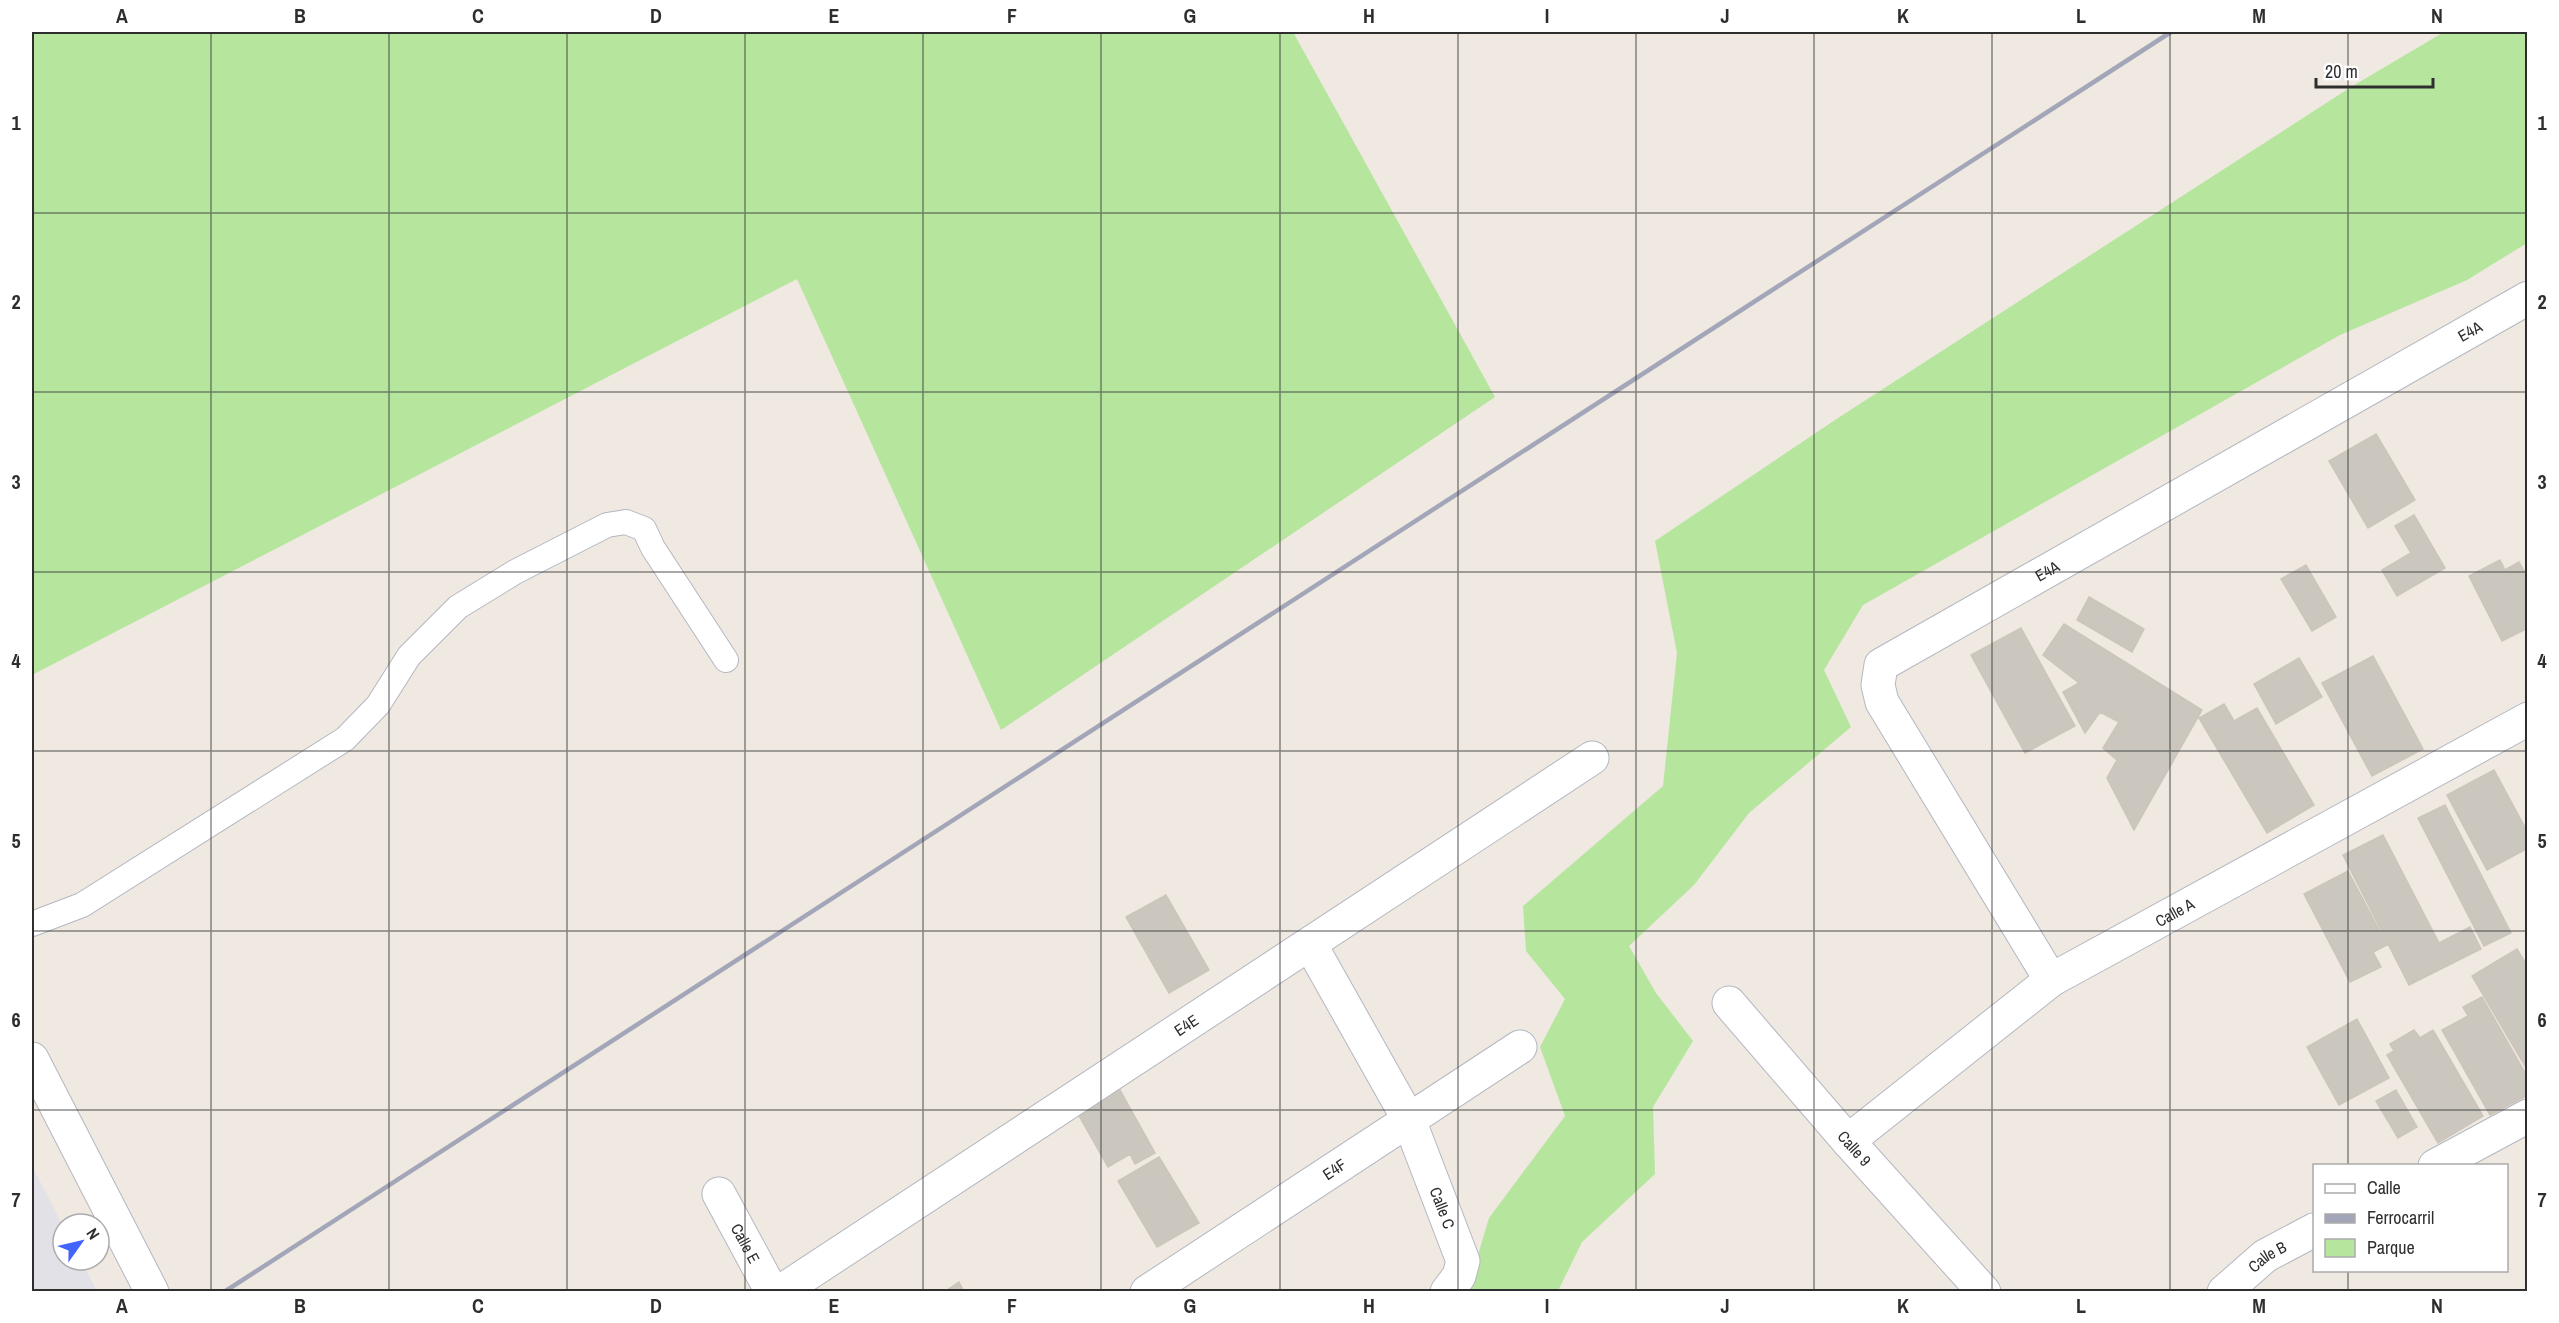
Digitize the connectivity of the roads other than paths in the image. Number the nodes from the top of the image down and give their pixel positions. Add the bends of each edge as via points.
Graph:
1 (2528, 298) edge
2 (726, 660) dead end
3 (2528, 719) edge
4 (1592, 758) dead end
5 (32, 924) edge
6 (1310, 944) junction
7 (2051, 980) junction
8 (1729, 1003) dead end
9 (1520, 1047) dead end
10 (32, 1059) edge
11 (2528, 1116) edge
12 (1409, 1120) junction
13 (1848, 1141) junction
14 (2439, 1164) edge
15 (719, 1194) dead end
16 (2313, 1231) edge
17 (152, 1292) edge
18 (772, 1292) edge
19 (780, 1292) edge
20 (1146, 1292) edge
21 (1447, 1292) edge
22 (1984, 1292) edge
23 (2224, 1292) edge

1 - 7 street, E4A via 1881,665 1878,685 1882,702
2 - 5 lane via 644,529 626,522 607,525 515,572 458,607 409,656 378,705 345,739 82,905
3 - 7 street, Calle A
4 - 6 street, E4E
6 - 12 street, Calle C
6 - 19 street, E4E
7 - 13 street, Calle A
8 - 13 street, Calle 9
9 - 12 street, E4F
10 - 17 street
11 - 14 street
12 - 20 street, E4F
12 - 21 street, Calle C via 1463,1261 1459,1276
13 - 22 street, Calle 9
15 - 18 street, Calle E
16 - 23 street, Calle B via 2265,1256

